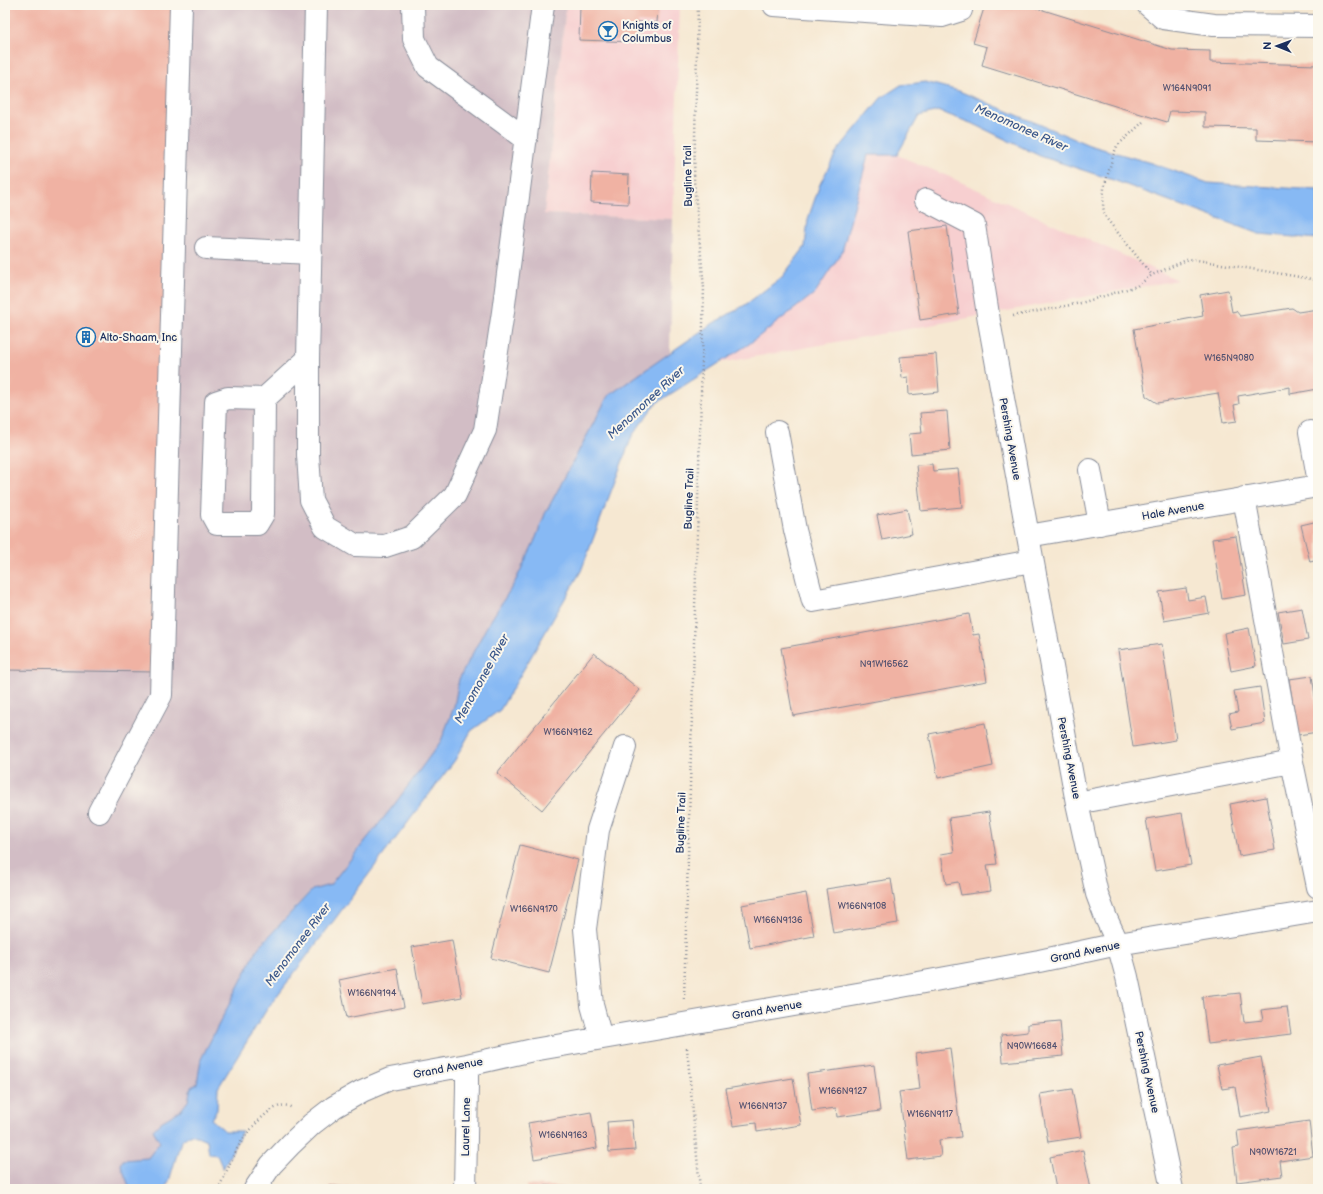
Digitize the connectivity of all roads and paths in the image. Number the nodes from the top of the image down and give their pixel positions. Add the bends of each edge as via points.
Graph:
1 (180, 5) edge
2 (316, 5) edge
3 (413, 5) edge
4 (543, 5) edge
5 (698, 5) edge
6 (774, 5) edge
7 (962, 5) edge
8 (1148, 5) edge
9 (1318, 26) edge
10 (1143, 122) dead end
11 (526, 139) junction
12 (926, 200) dead end
13 (206, 248) dead end
14 (311, 253) junction
15 (1152, 275) junction
16 (1318, 280) edge
17 (989, 321) junction
18 (308, 359) junction
19 (264, 399) junction
20 (777, 432) dead end
21 (1310, 432) dead end
22 (1090, 470) dead end
23 (1318, 477) edge
24 (1318, 486) edge
25 (1244, 498) junction
26 (1100, 524) junction
27 (1028, 536) junction
28 (1032, 561) junction
29 (626, 747) dead end
30 (1292, 762) junction
31 (1077, 804) junction
32 (99, 812) dead end
33 (1318, 887) edge
34 (1318, 911) edge
35 (1118, 944) junction
36 (684, 995) dead end
37 (601, 1038) junction
38 (687, 1057) dead end
39 (466, 1065) junction
40 (312, 1124) junction
41 (218, 1189) edge
42 (255, 1189) edge
43 (465, 1189) edge
44 (700, 1189) edge
45 (1172, 1189) edge

1 - 32 street via 161,696
2 - 14 street
3 - 11 street via 414,39 428,67
4 - 11 street
5 - 36 path, Bugline Trail via 694,181 704,288
6 - 7 street via 942,16 961,10
8 - 9 street via 1163,18 1214,25
10 - 15 path via 1117,146 1105,180 1103,207 1106,218
11 - 18 street via 485,430 455,495 412,537 385,546 355,545 325,527 311,500 308,454
12 - 17 street, Pershing Avenue via 974,225
13 - 14 street
14 - 18 street
15 - 16 path via 1189,260
15 - 17 path via 1137,286 1082,303
17 - 27 street, Pershing Avenue
18 - 19 street
19 - 19 street via 228,398 216,402 212,515 217,524 256,524 263,514
20 - 28 street via 795,530 813,601
21 - 23 street
22 - 26 street
24 - 25 street, Hale Avenue
25 - 26 street, Hale Avenue
25 - 30 street
26 - 27 street, Hale Avenue
27 - 28 street, Pershing Avenue
28 - 31 street, Pershing Avenue
29 - 37 street via 598,830 585,929 592,1005
30 - 31 street
30 - 33 street
31 - 35 street, Pershing Avenue via 1097,894
34 - 35 street, Grand Avenue
35 - 37 street, Grand Avenue via 876,991
35 - 45 street, Pershing Avenue
37 - 39 street, Grand Avenue
38 - 44 path
39 - 40 street, Grand Avenue via 390,1079 339,1104
39 - 43 street, Laurel Lane
40 - 41 path via 290,1106 281,1105 267,1113 243,1139
40 - 42 street, Grand Avenue via 271,1165

